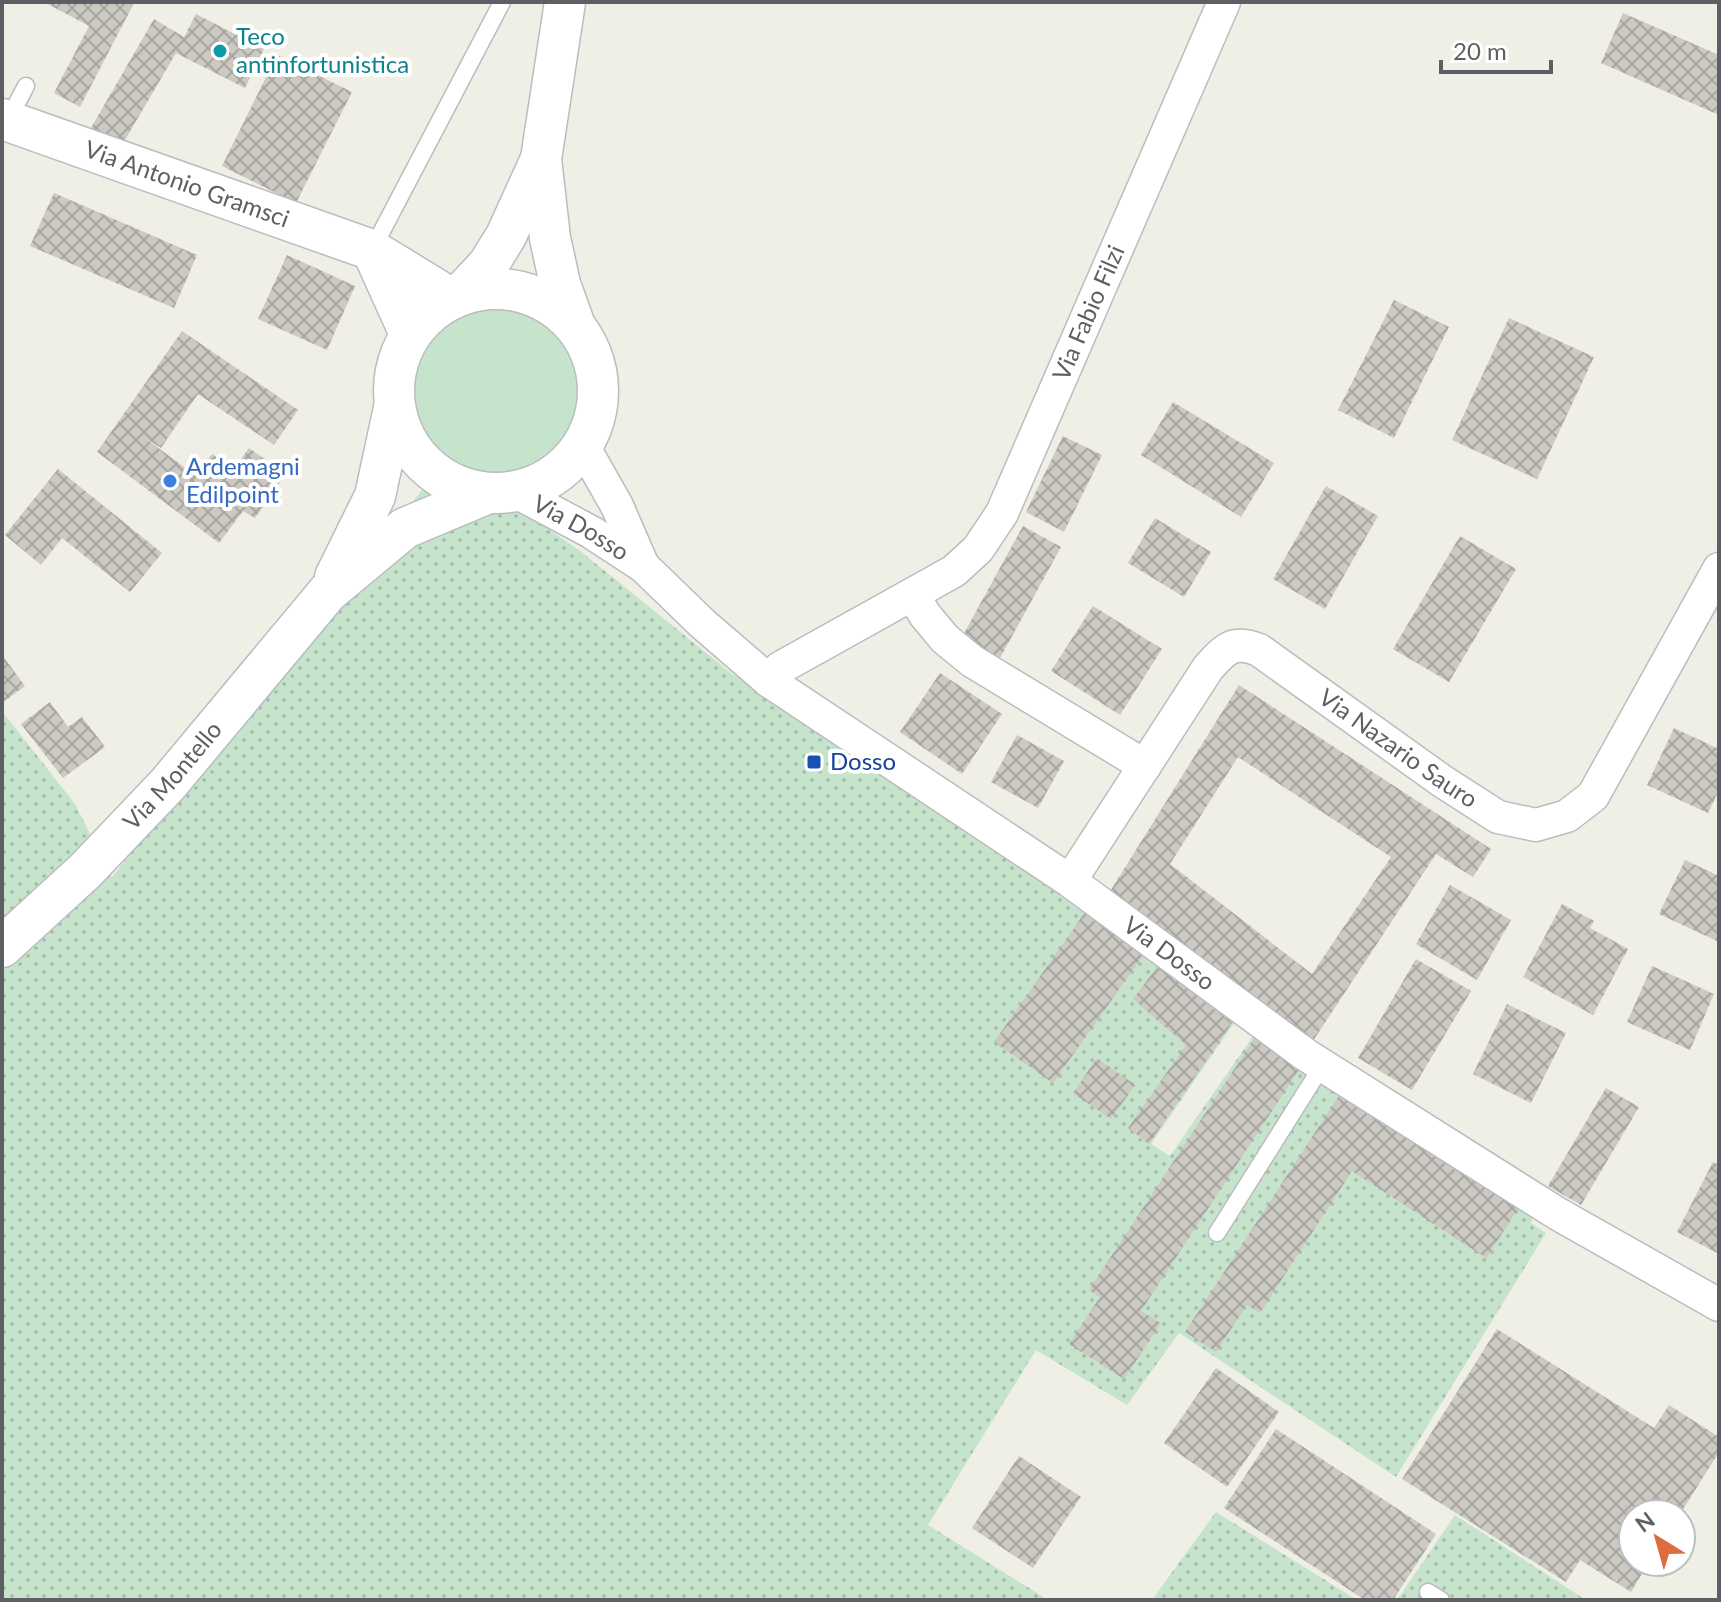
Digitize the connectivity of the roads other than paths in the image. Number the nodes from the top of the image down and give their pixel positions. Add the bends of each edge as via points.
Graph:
1 (502, 2) edge
2 (565, 2) edge
3 (1224, 2) edge
4 (26, 86) dead end
5 (5, 120) edge
6 (541, 159) junction
7 (372, 250) junction
8 (456, 297) junction
9 (574, 323) junction
10 (410, 334) junction
11 (394, 408) junction
12 (583, 446) junction
13 (501, 493) junction
14 (643, 566) junction
15 (1719, 569) edge
16 (328, 592) junction
17 (913, 595) junction
18 (769, 681) junction
19 (1145, 766) junction
20 (1070, 881) junction
21 (2, 947) edge
22 (1322, 1066) junction
23 (1217, 1233) dead end
24 (1719, 1305) edge

1 - 7 lane
2 - 6 street
3 - 17 street, Via Fabio Filzi via 1002,513 978,549 954,571
4 - 5 lane
5 - 7 street, Via Antonio Gramsci
6 - 8 street via 506,236 488,265
6 - 9 street via 550,238
7 - 8 street, Via Antonio Gramsci
7 - 10 street
8 - 9 street via 490,288 522,291 550,303
8 - 10 street via 432,310
9 - 12 street via 597,370 599,396
10 - 11 street via 393,382
11 - 13 street via 404,440 425,467 453,485
11 - 16 street, Via Montello via 375,496
12 - 13 street via 542,483
12 - 14 street, Via Dosso
13 - 14 street, Via Dosso via 591,532
13 - 16 street, Via Montello via 413,524
14 - 18 street, Via Dosso
15 - 19 street, Via Nazario Sauro via 1593,796 1567,816 1536,825 1498,817 1259,650 1243,644 1224,650 1208,668
16 - 21 street, Via Montello via 168,784
17 - 18 street, Via Fabio Filzi via 832,636 780,668
17 - 19 street via 945,639 972,661
18 - 20 street, Via Dosso
19 - 20 street, Via Nazario Sauro
20 - 22 street, Via Dosso
22 - 23 lane
22 - 24 street, Via Dosso via 1558,1214

